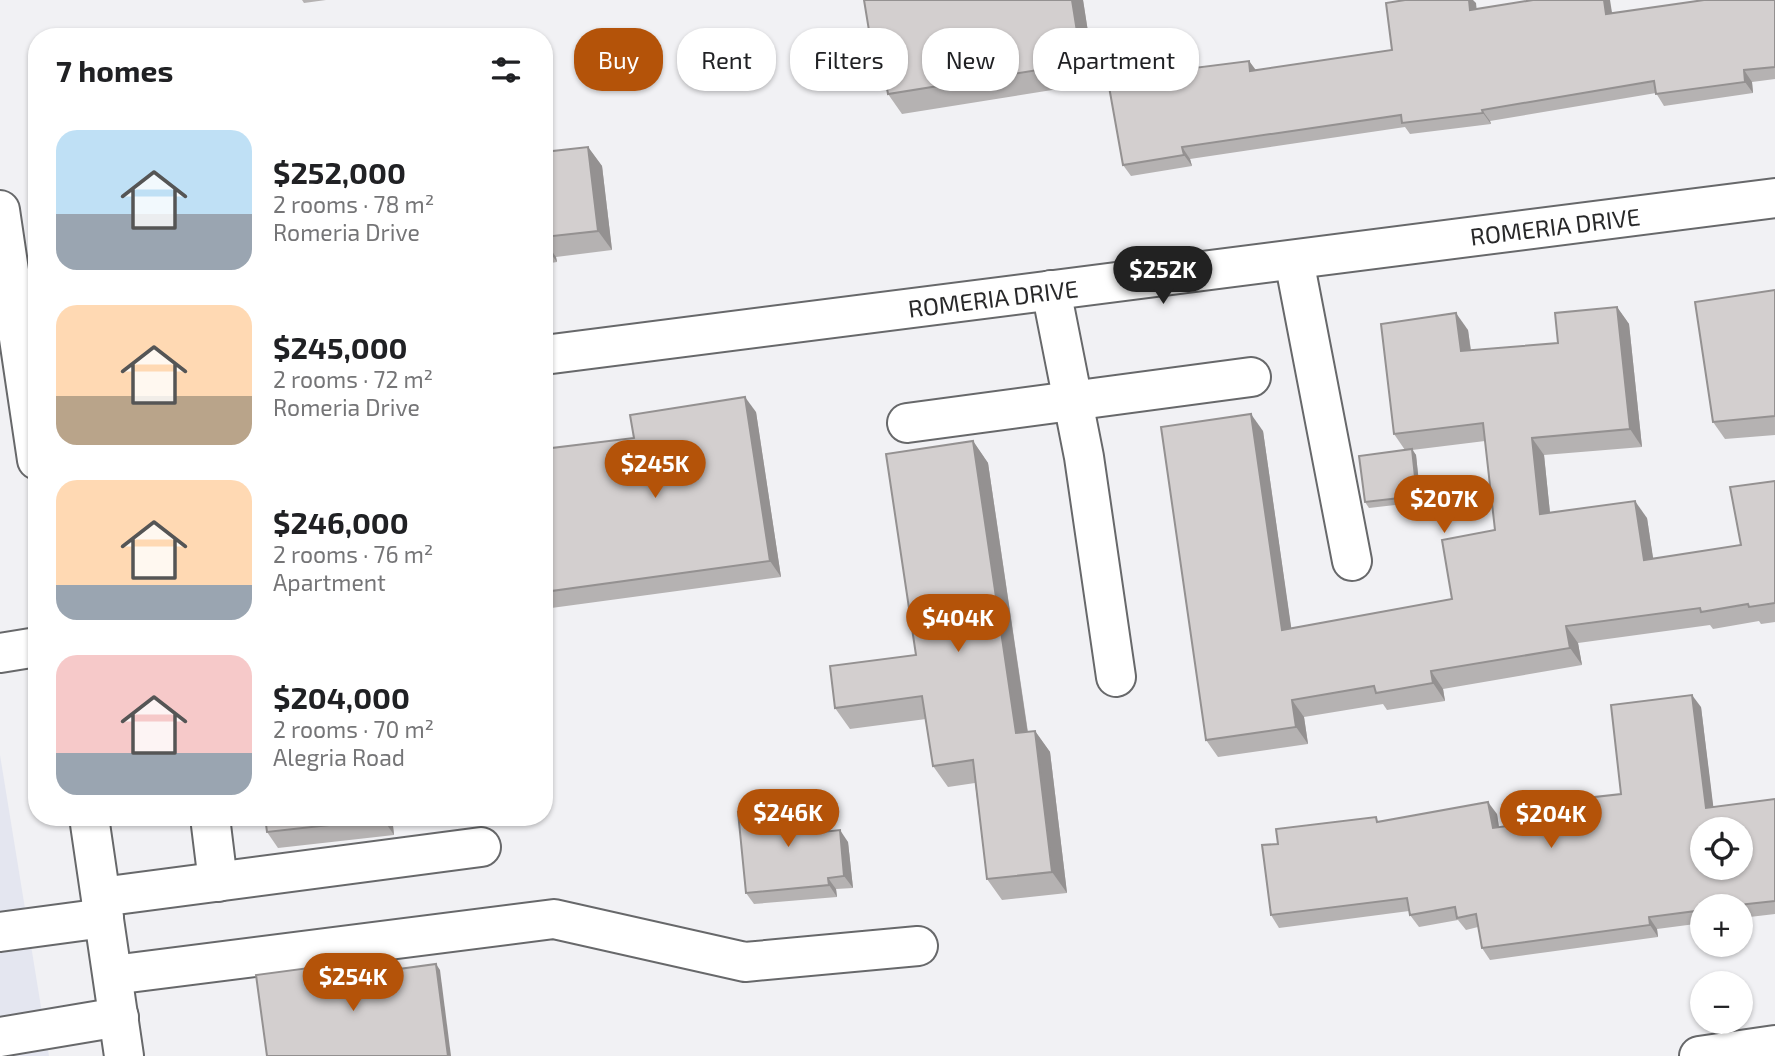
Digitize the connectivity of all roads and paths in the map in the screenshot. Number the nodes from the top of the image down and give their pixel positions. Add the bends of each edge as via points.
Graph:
1 (1775, 198) edge
2 (0, 210) edge
3 (1294, 260) junction
4 (1051, 290) junction
5 (553, 354) edge
6 (1251, 377) dead end
7 (28, 383) edge
8 (1073, 399) junction
9 (907, 423) dead end
10 (1352, 561) dead end
11 (28, 648) edge
12 (0, 653) edge
13 (1116, 677) dead end
14 (90, 826) edge
15 (211, 826) edge
16 (481, 847) dead end
17 (218, 882) junction
18 (102, 907) junction
19 (0, 932) edge
20 (918, 946) dead end
21 (113, 975) junction
22 (119, 1017) junction
23 (0, 1037) edge
24 (1775, 1045) edge
25 (124, 1056) edge
26 (1699, 1056) edge

1 - 3 street, ROMERIA DRIVE
2 - 7 street
3 - 4 street, ROMERIA DRIVE
3 - 10 street
4 - 5 street, ROMERIA DRIVE
4 - 8 street
6 - 8 street
8 - 9 street
8 - 13 street
11 - 12 street
14 - 18 street
15 - 17 street
16 - 17 street
17 - 18 street
18 - 19 street
18 - 21 street
20 - 21 street via 745,962 554,919
21 - 22 street
22 - 23 street
22 - 25 street
24 - 26 street

